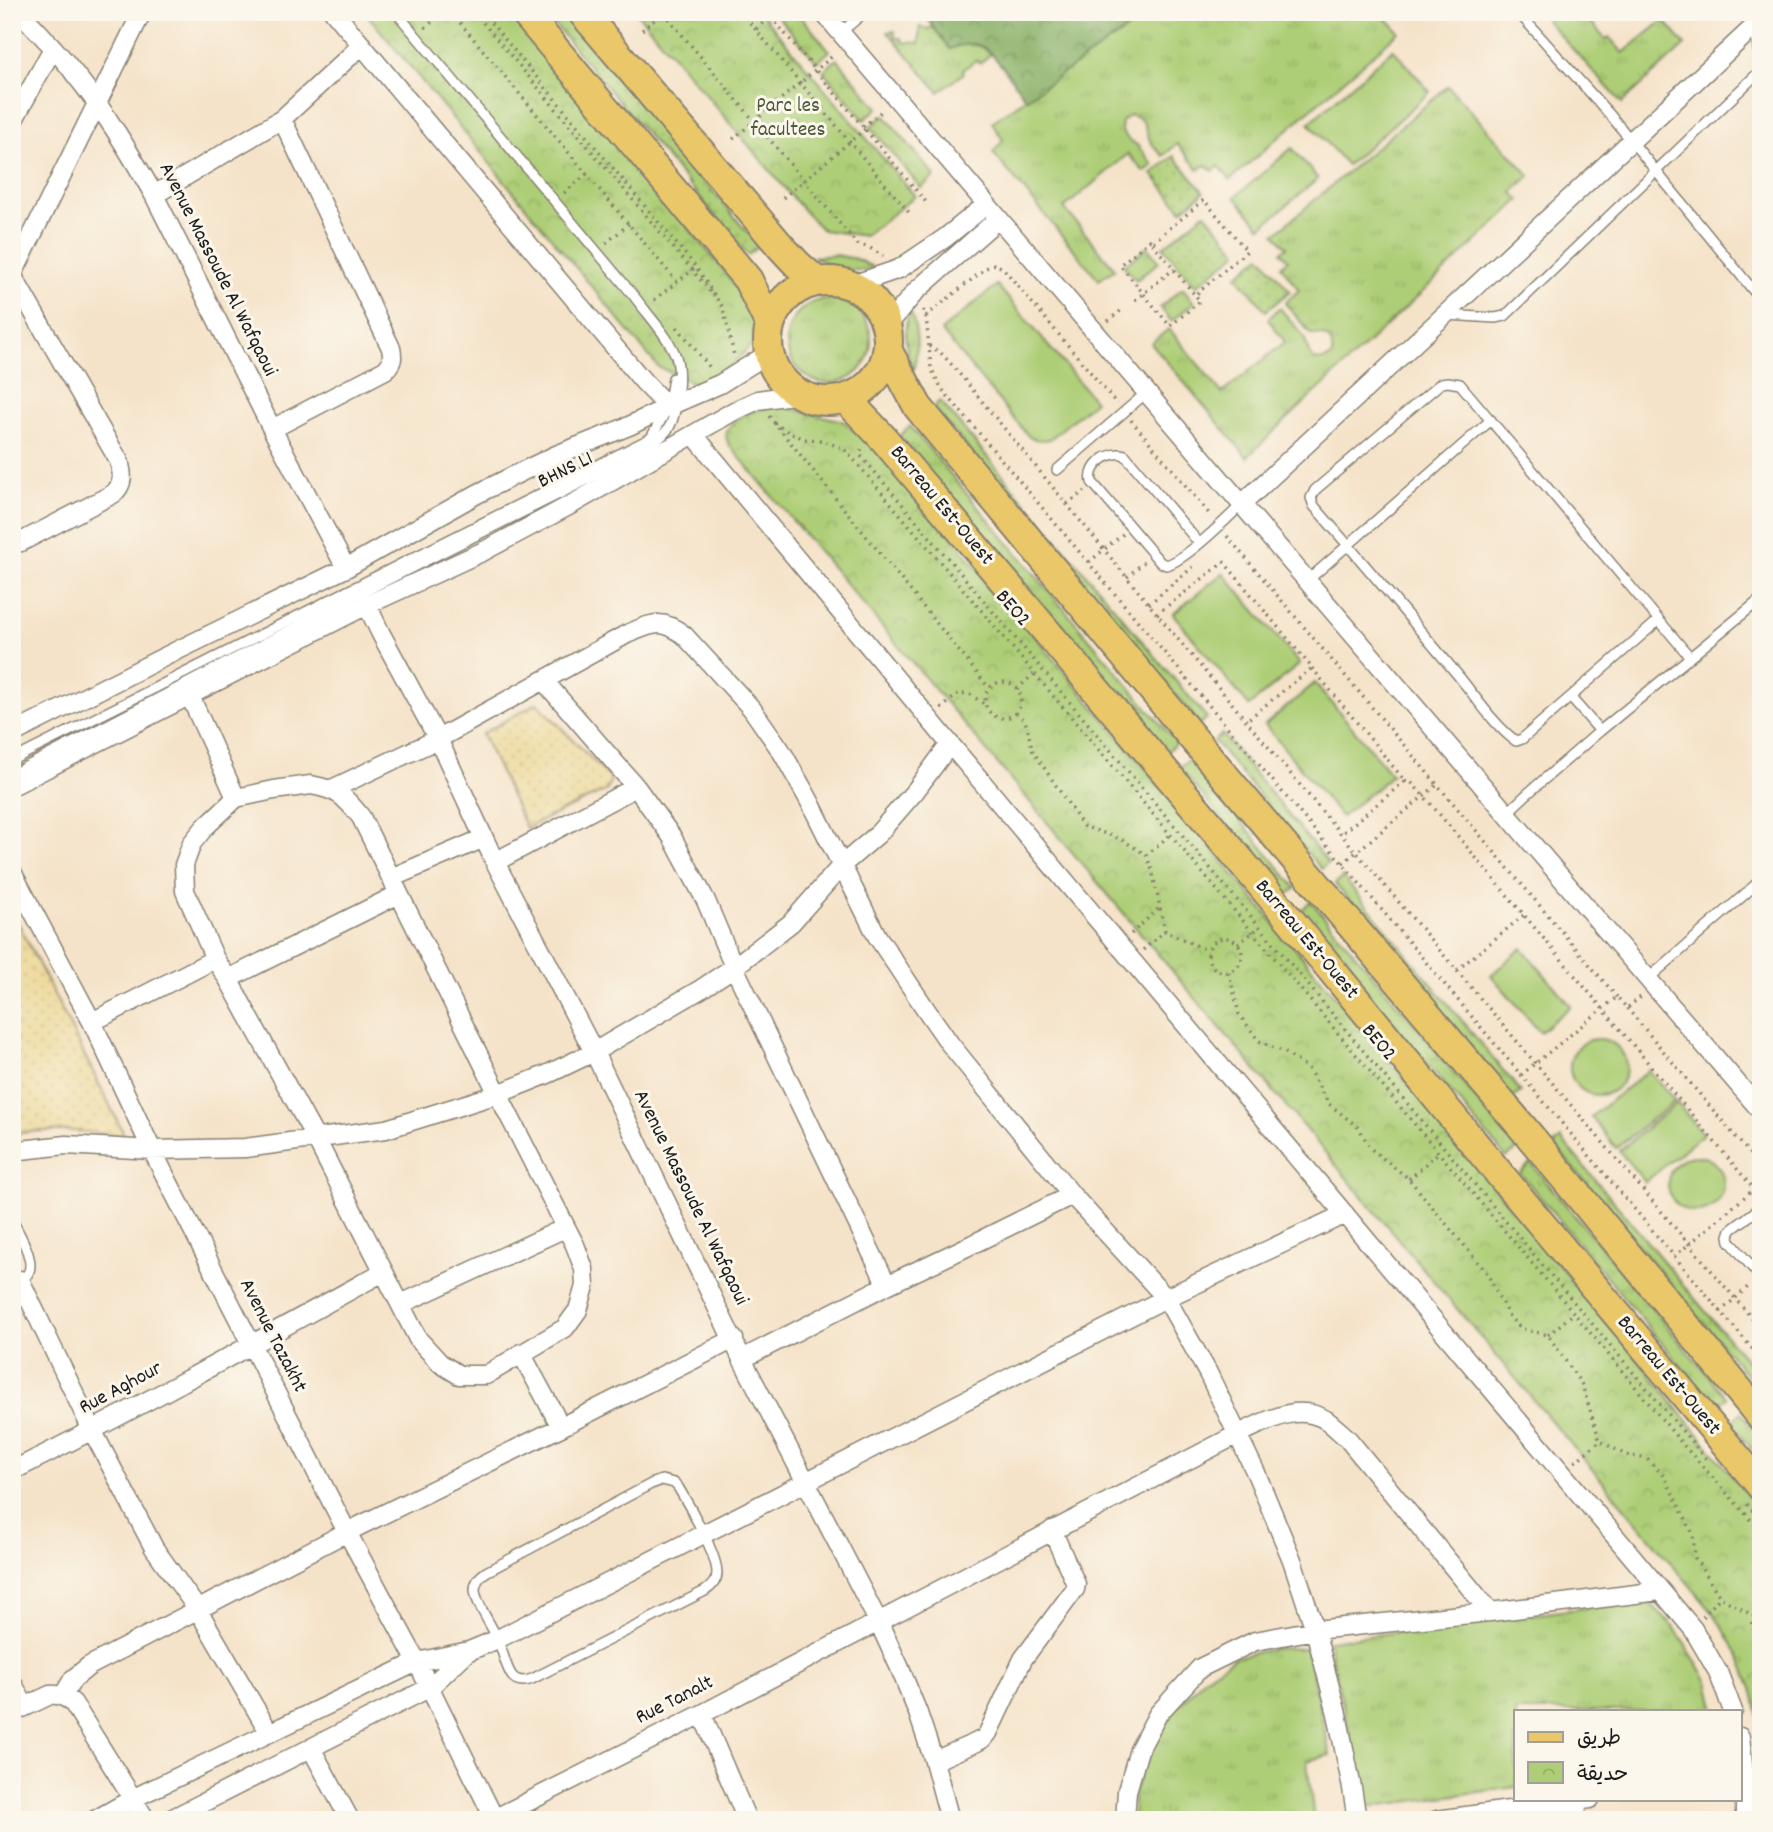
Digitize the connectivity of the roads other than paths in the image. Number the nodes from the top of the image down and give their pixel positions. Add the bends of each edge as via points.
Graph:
1 (20, 12) edge
2 (142, 12) edge
3 (334, 12) edge
4 (389, 12) edge
5 (396, 12) edge
6 (524, 12) edge
7 (582, 12) edge
8 (823, 12) edge
9 (865, 12) edge
10 (1518, 12) edge
11 (1757, 23) edge
12 (840, 33) junction
13 (362, 45) junction
14 (53, 48) junction
15 (1761, 66) edge
16 (97, 103) junction
17 (282, 119) junction
18 (12, 123) edge
19 (1631, 141) junction
20 (1656, 172) junction
21 (154, 195) junction
22 (992, 212) junction
23 (12, 276) edge
24 (816, 281) junction
25 (852, 285) junction
26 (1761, 300) edge
27 (1445, 314) junction
28 (770, 325) junction
29 (888, 338) junction
30 (769, 353) junction
31 (1146, 393) junction
32 (799, 394) junction
33 (672, 405) junction
34 (854, 407) junction
35 (1491, 420) junction
36 (272, 429) junction
37 (694, 435) junction
38 (1057, 470) dead end
39 (1241, 505) junction
40 (1199, 542) junction
41 (12, 543) edge
42 (1348, 545) junction
43 (346, 568) junction
44 (1307, 581) junction
45 (1761, 599) edge
46 (367, 605) junction
47 (1659, 620) junction
48 (1690, 657) junction
49 (544, 681) junction
50 (190, 696) junction
51 (1571, 698) junction
52 (1600, 731) junction
53 (12, 734) edge
54 (438, 739) junction
55 (950, 744) junction
56 (12, 760) edge
57 (12, 774) edge
58 (12, 786) edge
59 (636, 787) junction
60 (332, 789) junction
61 (236, 798) junction
62 (1507, 813) junction
63 (484, 838) junction
64 (495, 862) junction
65 (842, 865) junction
66 (12, 872) edge
67 (1761, 880) edge
68 (395, 886) junction
69 (215, 959) junction
70 (734, 967) junction
71 (228, 979) junction
72 (1651, 982) junction
73 (92, 1022) junction
74 (594, 1052) junction
75 (498, 1094) junction
76 (1761, 1111) edge
77 (316, 1139) junction
78 (152, 1150) junction
79 (12, 1151) edge
80 (1072, 1195) junction
81 (1759, 1213) edge
82 (1345, 1214) junction
83 (12, 1220) edge
84 (565, 1228) junction
85 (383, 1272) junction
86 (1760, 1277) edge
87 (20, 1280) joint
88 (887, 1285) junction
89 (1166, 1298) junction
90 (401, 1304) junction
91 (734, 1339) junction
92 (251, 1345) junction
93 (521, 1353) junction
94 (742, 1359) junction
95 (1761, 1417) edge
96 (561, 1427) junction
97 (92, 1430) junction
98 (1238, 1434) junction
99 (12, 1471) edge
100 (807, 1481) junction
101 (1752, 1493) edge
102 (1052, 1530) junction
103 (347, 1532) junction
104 (704, 1535) junction
105 (1660, 1591) junction
106 (198, 1610) junction
107 (1490, 1612) junction
108 (878, 1621) junction
109 (1315, 1630) junction
110 (498, 1639) junction
111 (469, 1651) junction
112 (417, 1662) junction
113 (12, 1682) edge
114 (429, 1688) junction
115 (63, 1696) junction
116 (18, 1710) edge
117 (1733, 1710) edge
118 (702, 1714) junction
119 (269, 1732) junction
120 (311, 1748) junction
121 (934, 1761) junction
122 (1742, 1781) edge
123 (134, 1798) junction
124 (1584, 1800) edge
125 (494, 1819) edge
126 (95, 1820) edge
127 (146, 1820) edge
128 (169, 1820) edge
129 (351, 1820) edge
130 (747, 1820) edge
131 (950, 1820) edge
132 (1125, 1820) edge
133 (1357, 1820) edge
134 (1437, 1820) edge
135 (1576, 1820) edge
136 (1745, 1820) edge

1 - 14 street, Avenue Massoude Al Wafqaoui
2 - 16 street
3 - 13 street
4 - 33 lane, BHNS L1 via 664,342 672,360
5 - 33 lane, BHNS L1 via 663,334 678,366
6 - 28 main road via 748,280
7 - 24 main road via 782,248
8 - 12 street
9 - 12 lane
10 - 19 lane
11 - 15 lane
11 - 19 street
12 - 22 street
13 - 17 street
13 - 33 street via 643,380
14 - 16 street, Avenue Massoude Al Wafqaoui
14 - 18 street
15 - 20 lane
16 - 21 street, Avenue Massoude Al Wafqaoui
16 - 23 street
17 - 21 street
17 - 36 street via 393,358 385,370
19 - 20 lane
19 - 27 street
20 - 26 lane
20 - 27 lane via 1505,316
21 - 36 street, Avenue Massoude Al Wafqaoui
22 - 25 street via 899,269
22 - 29 street via 916,291
22 - 31 street
23 - 41 street via 123,474 113,494
24 - 25 main road
24 - 28 main road via 787,296
25 - 29 main road via 874,301
27 - 39 street
28 - 30 main road
29 - 34 main road via 885,364 858,394
29 - 95 main road, Barreau Est-Ouest via 918,407
30 - 32 main road via 780,376
30 - 33 street via 720,384
31 - 38 lane
31 - 39 street
32 - 34 main road
32 - 37 street via 758,400
33 - 43 street via 517,474
33 - 56 lane, BHNS L1 via 651,438
33 - 57 lane, BHNS L1 via 670,427 645,451
34 - 101 main road, Barreau Est-Ouest via 1493,1166
35 - 42 lane
35 - 42 lane via 1460,384 1441,383 1315,490 1314,506
35 - 47 lane
36 - 43 street, Avenue Massoude Al Wafqaoui
37 - 46 street via 484,551
37 - 55 street
39 - 40 lane
39 - 44 street
40 - 40 lane via 1166,565 1093,484 1090,475 1094,468 1111,454 1125,455
42 - 44 lane
42 - 51 lane via 1511,738 1522,739
43 - 53 street
44 - 62 street
45 - 48 lane
46 - 50 street
46 - 54 street, Avenue Massoude Al Wafqaoui
47 - 48 lane
47 - 51 lane
48 - 52 lane
49 - 54 street
49 - 59 street
49 - 65 street via 646,626 664,623 674,627 752,709 782,752
50 - 58 street
50 - 61 street
51 - 52 lane
52 - 62 lane
54 - 60 street
54 - 63 street, Avenue Massoude Al Wafqaoui
55 - 65 street via 885,826
55 - 82 street
59 - 64 street
59 - 70 street via 672,837
60 - 61 street via 297,786
60 - 68 street via 361,817
61 - 69 street via 192,843 184,865 185,891
62 - 72 street
63 - 64 street, Avenue Massoude Al Wafqaoui
63 - 68 street
64 - 74 street, Avenue Massoude Al Wafqaoui
65 - 70 street via 791,923
65 - 80 street via 877,936 950,1044
66 - 73 street, Avenue Tazakht
67 - 72 lane
68 - 71 street
68 - 75 street
69 - 71 street
69 - 73 street
70 - 74 street
70 - 88 street
71 - 77 street
72 - 76 street
73 - 78 street, Avenue Tazakht
74 - 75 street
74 - 91 street, Avenue Massoude Al Wafqaoui
75 - 77 street via 386,1129
75 - 84 street
77 - 78 street via 245,1148
77 - 85 street
78 - 79 street via 66,1146
78 - 92 street, Avenue Tazakht
80 - 88 street
80 - 89 street
81 - 86 lane via 1731,1230 1729,1236
82 - 89 street
82 - 105 street
83 - 87 lane via 30,1263 28,1275
84 - 90 street
84 - 93 street via 584,1269 578,1310 565,1328
85 - 90 street
85 - 92 street, Rue Aghour
87 - 97 street
88 - 94 street
89 - 98 street
89 - 100 street
90 - 93 street via 418,1339 459,1376 486,1375
91 - 94 street, Avenue Massoude Al Wafqaoui
91 - 96 street
92 - 97 street, Rue Aghour
92 - 103 street, Avenue Tazakht
93 - 96 street
94 - 100 street, Avenue Massoude Al Wafqaoui
96 - 103 street
97 - 99 street, Rue Aghour
97 - 106 street via 154,1548
98 - 102 street, Rue Tanalt
98 - 107 street, Rue Tanalt via 1287,1413 1305,1412 1325,1420 1347,1438
98 - 109 street via 1292,1560
100 - 104 street
100 - 108 street, Avenue Massoude Al Wafqaoui
102 - 108 street, Rue Tanalt
102 - 121 street via 1076,1584 1074,1589 1023,1659 984,1738
103 - 106 street
103 - 112 street, Avenue Tazakht
104 - 110 street
104 - 110 lane via 717,1574 710,1588 532,1679 514,1678
104 - 110 lane via 674,1483 662,1480 651,1484 482,1575 476,1593
105 - 107 street
105 - 117 street via 1693,1629 1718,1672
106 - 115 street via 89,1666 73,1679
106 - 119 street
107 - 109 street
108 - 118 street, Rue Tanalt
108 - 121 street, Avenue Massoude Al Wafqaoui
109 - 132 street via 1255,1641 1200,1668 1158,1714 1139,1750 1127,1791
109 - 133 street
110 - 111 street
111 - 112 street
111 - 114 street
112 - 114 street, Avenue Tazakht
112 - 119 street
113 - 116 street
114 - 120 street
114 - 125 street, Avenue Tazakht
115 - 116 street via 50,1695
115 - 123 street via 73,1703
118 - 125 street, Rue Tanalt
118 - 130 street
119 - 123 street
120 - 128 street
120 - 129 street
121 - 131 street, Avenue Massoude Al Wafqaoui
122 - 136 street
123 - 126 street
123 - 127 street
124 - 134 street
124 - 135 street

